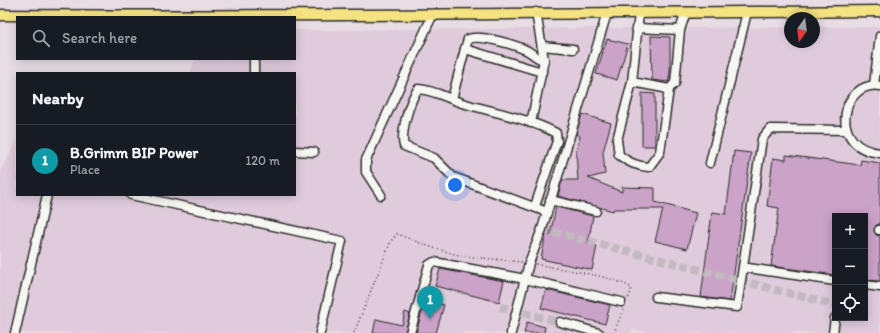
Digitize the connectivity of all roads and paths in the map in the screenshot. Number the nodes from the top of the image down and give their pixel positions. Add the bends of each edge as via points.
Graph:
1 (880, 11) edge
2 (536, 12) junction
3 (607, 12) junction
4 (686, 12) junction
5 (747, 12) junction
6 (639, 13) junction
7 (0, 15) edge
8 (63, 16) edge
9 (256, 16) edge
10 (432, 16) junction
11 (636, 28) junction
12 (680, 30) junction
13 (880, 36) edge
14 (542, 46) junction
15 (465, 49) junction
16 (573, 49) dead end
17 (254, 60) edge
18 (544, 60) junction
19 (254, 72) edge
20 (542, 72) junction
21 (632, 82) junction
22 (877, 85) edge
23 (669, 89) junction
24 (452, 99) junction
25 (531, 122) junction
26 (846, 130) junction
27 (296, 151) edge
28 (314, 152) dead end
29 (880, 153) edge
30 (710, 163) dead end
31 (381, 195) dead end
32 (46, 196) edge
33 (136, 196) edge
34 (550, 200) junction
35 (535, 206) junction
36 (596, 211) dead end
37 (547, 212) junction
38 (748, 268) dead end
39 (525, 279) junction
40 (832, 281) edge
41 (868, 285) edge
42 (880, 287) edge
43 (656, 297) dead end
44 (622, 302) dead end
45 (835, 321) edge
46 (560, 322) dead end
47 (15, 333) edge
48 (320, 333) edge
49 (410, 333) edge
50 (511, 333) edge
51 (599, 333) edge
52 (833, 333) edge

1 - 5 main road
2 - 3 main road
2 - 10 main road
2 - 14 street
3 - 6 main road
3 - 34 street
4 - 5 main road
4 - 6 main road
4 - 12 street
5 - 30 street
6 - 11 street
7 - 8 main road
8 - 9 main road
9 - 10 main road
10 - 31 street via 366,160 366,172
11 - 12 street
11 - 21 street
12 - 23 street via 675,83
13 - 22 street
14 - 16 street
14 - 18 street
15 - 18 street via 468,39 481,37 529,52
15 - 20 street
15 - 24 street
17 - 19 street
18 - 20 street
20 - 25 street
21 - 23 street
21 - 23 street via 617,140 619,155 638,166 649,167 660,152
22 - 26 street via 867,86 850,100 845,115
24 - 25 street
24 - 35 street via 429,89 418,89 403,129 404,146 434,158 453,177
25 - 35 street via 556,133 557,141
26 - 29 street via 854,143 862,149
26 - 43 street via 770,129 762,139 738,308
27 - 28 street
32 - 47 street
33 - 48 street via 342,241
34 - 36 street
34 - 37 street
35 - 37 street
37 - 39 street
38 - 40 street
39 - 44 street
39 - 49 street via 434,262 429,265
39 - 50 street
41 - 42 street
45 - 52 street
46 - 51 street

